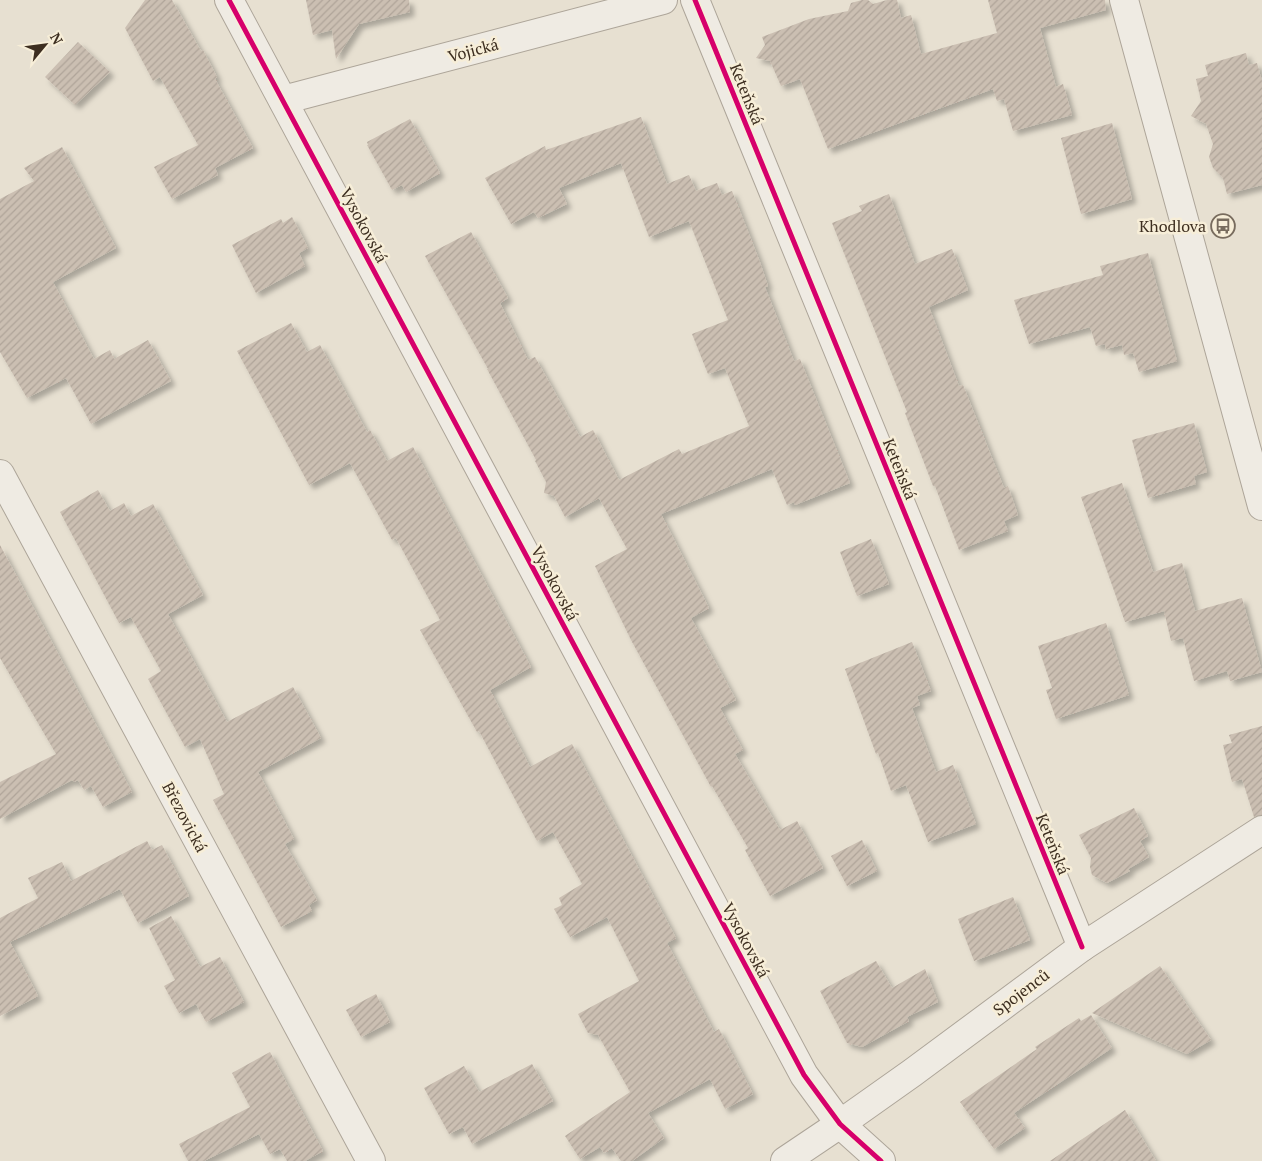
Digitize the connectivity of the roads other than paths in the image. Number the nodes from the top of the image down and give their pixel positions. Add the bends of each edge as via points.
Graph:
1 (229, 0) edge
2 (664, 0) edge
3 (695, 0) edge
4 (1124, 0) edge
5 (283, 100) junction
6 (0, 474) edge
7 (1262, 506) edge
8 (1262, 830) edge
9 (1082, 947) junction
10 (840, 1124) junction
11 (371, 1161) edge
12 (785, 1161) edge
13 (881, 1161) edge

1 - 5 street, Vysokovská
2 - 5 street, Vojická
3 - 9 street, Keteňská
4 - 7 street
5 - 10 street, Vysokovská via 804,1075
6 - 11 street, Březovická
8 - 9 street, Spojenců
9 - 10 street, Spojenců
10 - 12 street, Spojenců
10 - 13 street, Vysokovská

